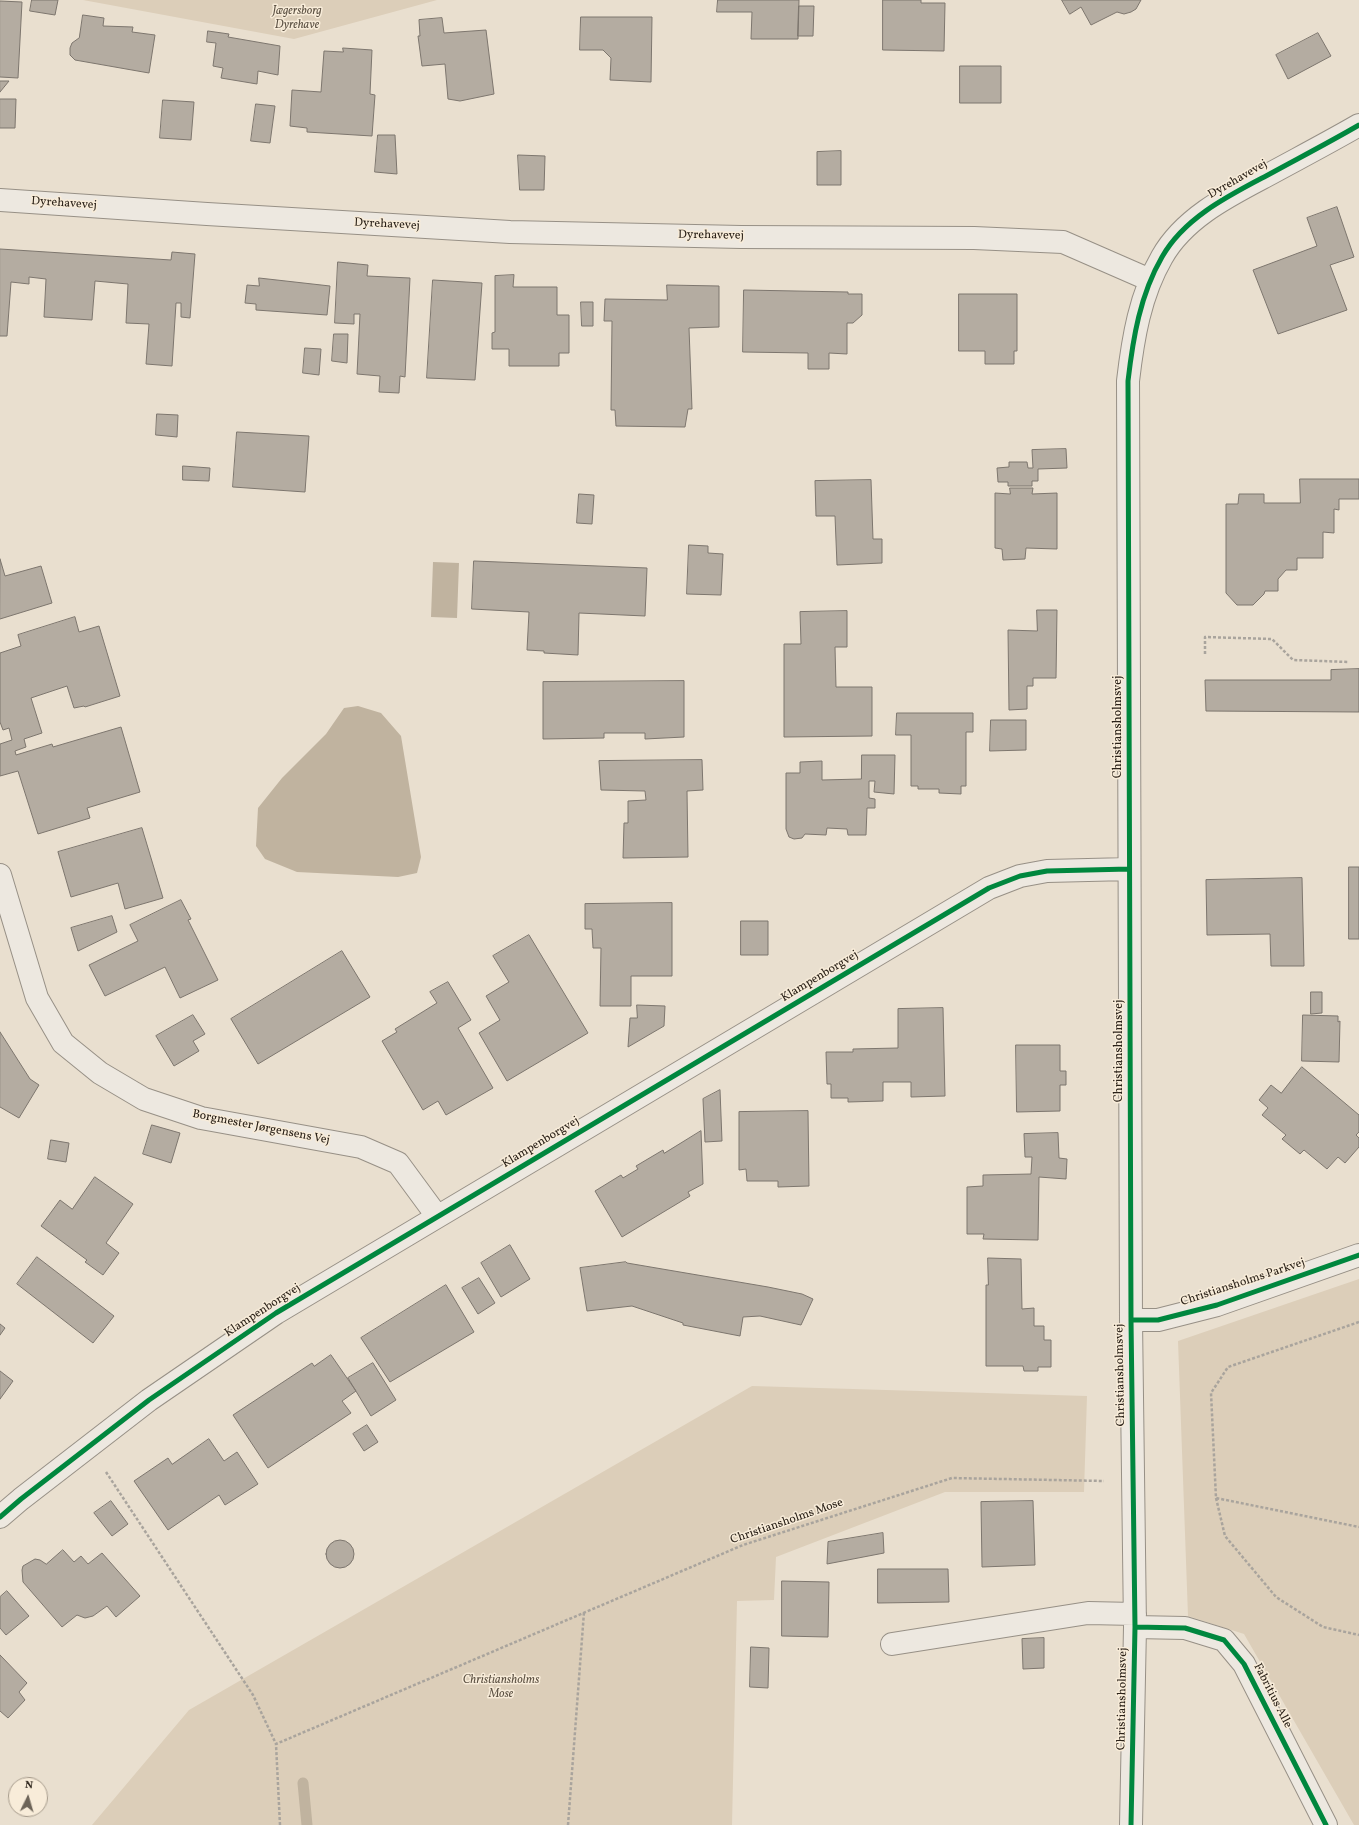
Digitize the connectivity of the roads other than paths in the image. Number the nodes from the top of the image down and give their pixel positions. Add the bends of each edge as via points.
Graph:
1 (1359, 125) edge
2 (0, 200) edge
3 (1150, 280) junction
4 (1129, 869) junction
5 (0, 875) edge
6 (437, 1216) junction
7 (1359, 1255) edge
8 (1130, 1320) junction
9 (0, 1517) edge
10 (1135, 1620) junction
11 (892, 1644) dead end
12 (1131, 1825) edge
13 (1326, 1825) edge

1 - 3 street, Dyrehavevej via 1217,202 1181,232 1163,255
2 - 3 street, Dyrehavevej via 510,232 974,238 1063,242
3 - 4 street, Christiansholmsvej via 1134,333 1128,381
4 - 6 street, Klampenborgvej via 1047,871 1020,876 989,888
4 - 8 street, Christiansholmsvej
5 - 6 street, Borgmester Jørgensens Vej via 37,998 63,1043 100,1073 144,1099 201,1118 361,1147 398,1164
6 - 9 street, Klampenborgvej via 276,1313 149,1400
7 - 8 street, Christiansholms Parkvej via 1217,1305 1158,1320
8 - 10 street, Christiansholmsvej
10 - 11 street, Fabritius Alle via 1088,1613
10 - 12 street, Christiansholmsvej
10 - 13 street, Fabritius Alle via 1185,1628 1224,1640 1244,1664

